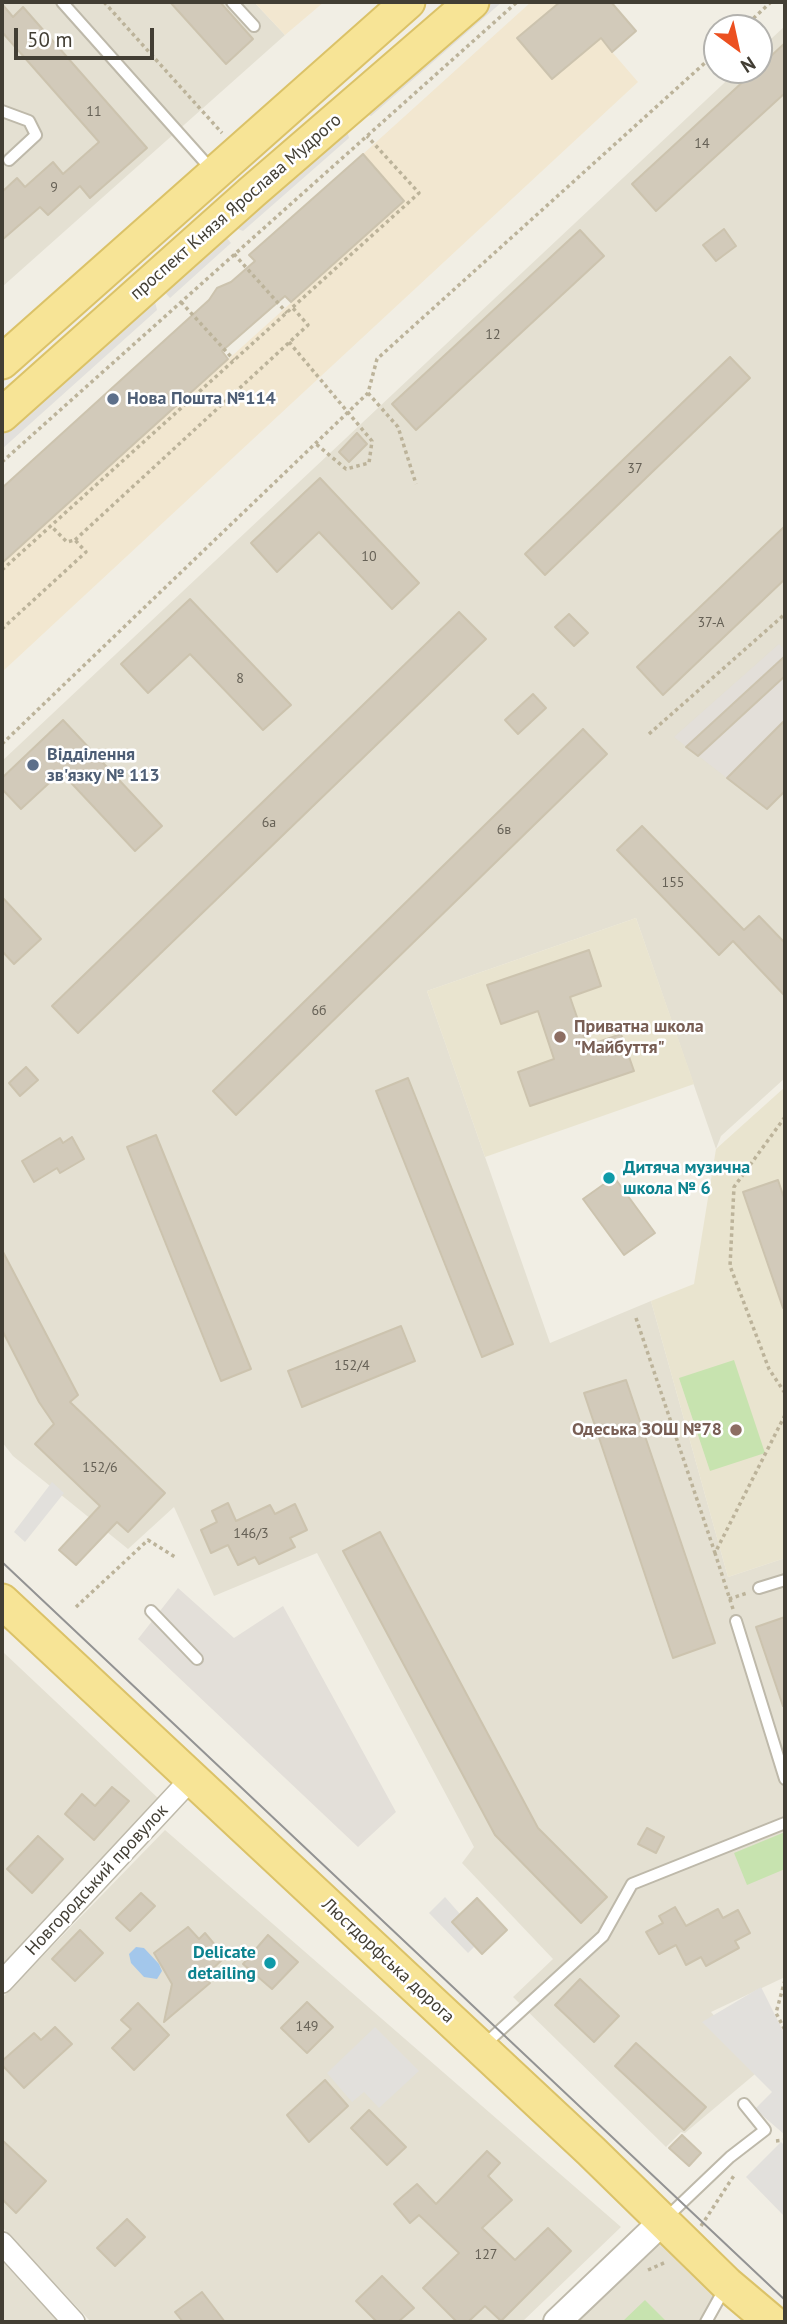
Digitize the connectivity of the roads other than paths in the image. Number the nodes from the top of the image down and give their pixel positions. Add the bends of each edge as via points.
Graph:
1 (62, 2) edge
2 (232, 2) edge
3 (408, 2) edge
4 (472, 2) edge
5 (254, 26) dead end
6 (2, 111) edge
7 (9, 160) dead end
8 (215, 174) junction
9 (2, 362) edge
10 (2, 415) edge
11 (785, 1580) edge
12 (759, 1588) dead end
13 (2, 1601) edge
14 (151, 1611) dead end
15 (736, 1621) road end
16 (197, 1659) dead end
17 (192, 1777) junction
18 (785, 1779) edge
19 (785, 1824) edge
20 (2, 1982) edge
21 (481, 2048) junction
22 (744, 2104) dead end
23 (664, 2220) junction
24 (2, 2243) edge
25 (727, 2284) junction
26 (74, 2322) edge
27 (557, 2322) edge
28 (706, 2322) edge
29 (772, 2322) edge

1 - 8 lane
2 - 5 lane
3 - 8 main road
4 - 10 main road, проспект Князя Ярослава Мудрого
6 - 7 lane via 29,121 36,135
8 - 9 main road
11 - 12 lane
13 - 17 main road, Люстдорфська дорога
14 - 16 lane
15 - 18 lane
17 - 20 street, Новгородський провулок
17 - 21 main road, Люстдорфська дорога
19 - 21 lane via 632,1884 603,1936
21 - 23 main road, Люстдорфська дорога
22 - 23 lane via 765,2130
23 - 25 main road, Люстдорфська дорога
23 - 27 street
24 - 26 street
25 - 28 lane
25 - 29 main road, Люстдорфська дорога

